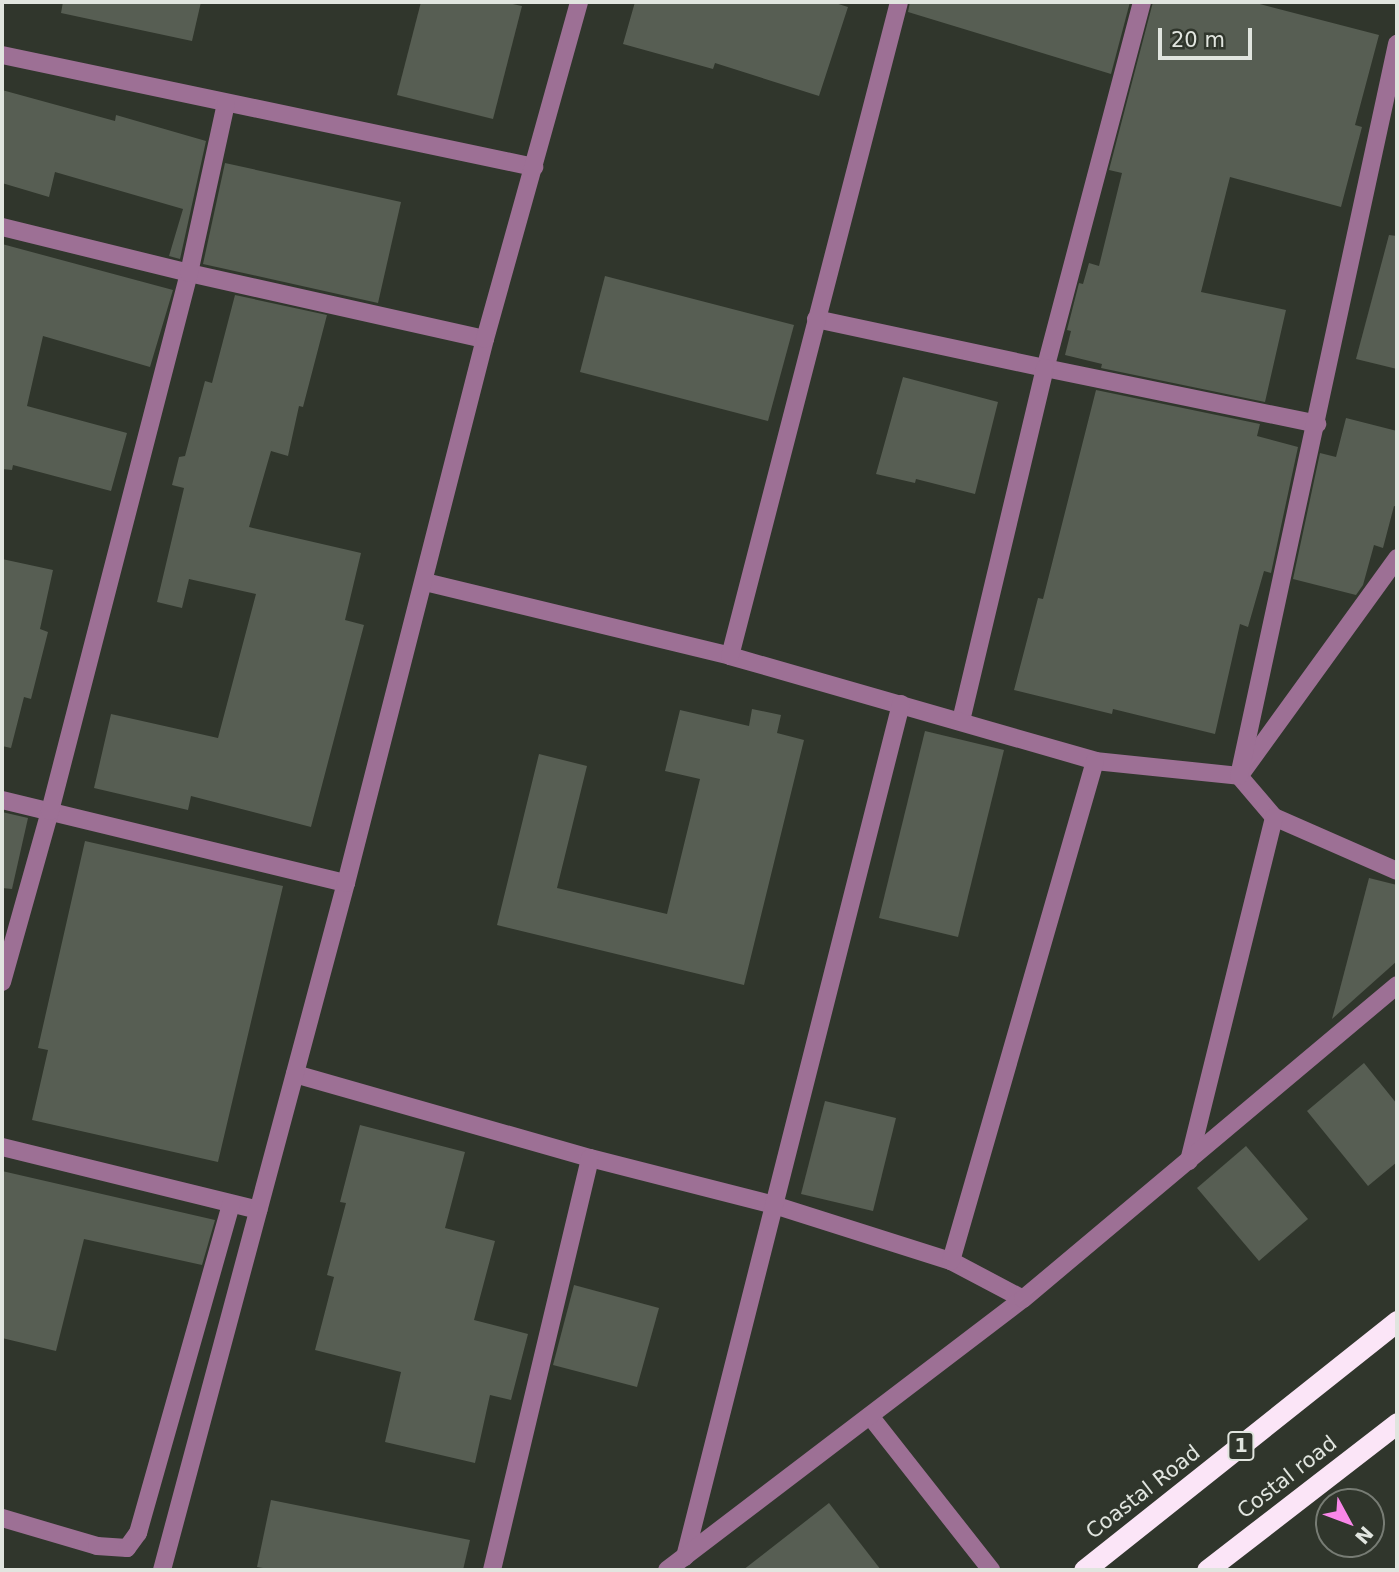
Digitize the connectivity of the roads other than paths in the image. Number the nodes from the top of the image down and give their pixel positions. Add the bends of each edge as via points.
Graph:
1 (578, 2) edge
2 (899, 2) edge
3 (1142, 2) edge
4 (1397, 44) edge
5 (2, 55) edge
6 (226, 104) junction
7 (534, 167) junction
8 (2, 227) edge
9 (189, 273) junction
10 (816, 319) junction
11 (485, 339) junction
12 (1045, 368) junction
13 (1317, 425) junction
14 (1397, 558) edge
15 (425, 582) junction
16 (730, 656) junction
17 (901, 704) junction
18 (961, 720) junction
19 (1095, 761) junction
20 (1238, 776) junction
21 (2, 800) edge
22 (50, 811) junction
23 (1273, 817) junction
24 (1397, 871) edge
25 (346, 883) junction
26 (2, 982) edge
27 (1397, 985) edge
28 (295, 1074) junction
29 (2, 1147) edge
30 (590, 1157) junction
31 (1189, 1161) junction
32 (231, 1204) junction
33 (774, 1205) junction
34 (258, 1210) junction
35 (951, 1261) junction
36 (1023, 1299) junction
37 (1397, 1321) edge
38 (870, 1416) junction
39 (1397, 1423) edge
40 (2, 1518) edge
41 (685, 1557) junction
42 (162, 1570) edge
43 (492, 1570) edge
44 (667, 1570) edge
45 (991, 1570) edge
46 (1084, 1570) edge
47 (1207, 1570) edge

1 - 7 street
2 - 10 street
3 - 12 street
4 - 13 street
5 - 6 street
6 - 7 street
6 - 9 street
7 - 11 street
8 - 9 street
9 - 11 street
9 - 22 street
10 - 12 street
10 - 16 street
11 - 15 street
12 - 13 street
12 - 18 street
13 - 20 street
14 - 20 street
15 - 16 street
15 - 25 street
16 - 17 street
17 - 18 street
17 - 33 street
18 - 19 street
19 - 20 street
19 - 35 street
20 - 23 street
21 - 22 street
22 - 25 street
22 - 26 street
23 - 24 street
23 - 31 street
25 - 28 street
27 - 31 street
28 - 30 street
28 - 34 street
29 - 32 street
30 - 33 street
30 - 43 street
31 - 36 street
32 - 34 street
32 - 40 street via 138,1532 127,1548 97,1546
33 - 35 street
33 - 41 street
34 - 42 street
35 - 36 street
36 - 38 street
37 - 46 highway, Coastal Road / 1
38 - 41 street
38 - 45 street
39 - 47 highway, Costal road
41 - 44 street

